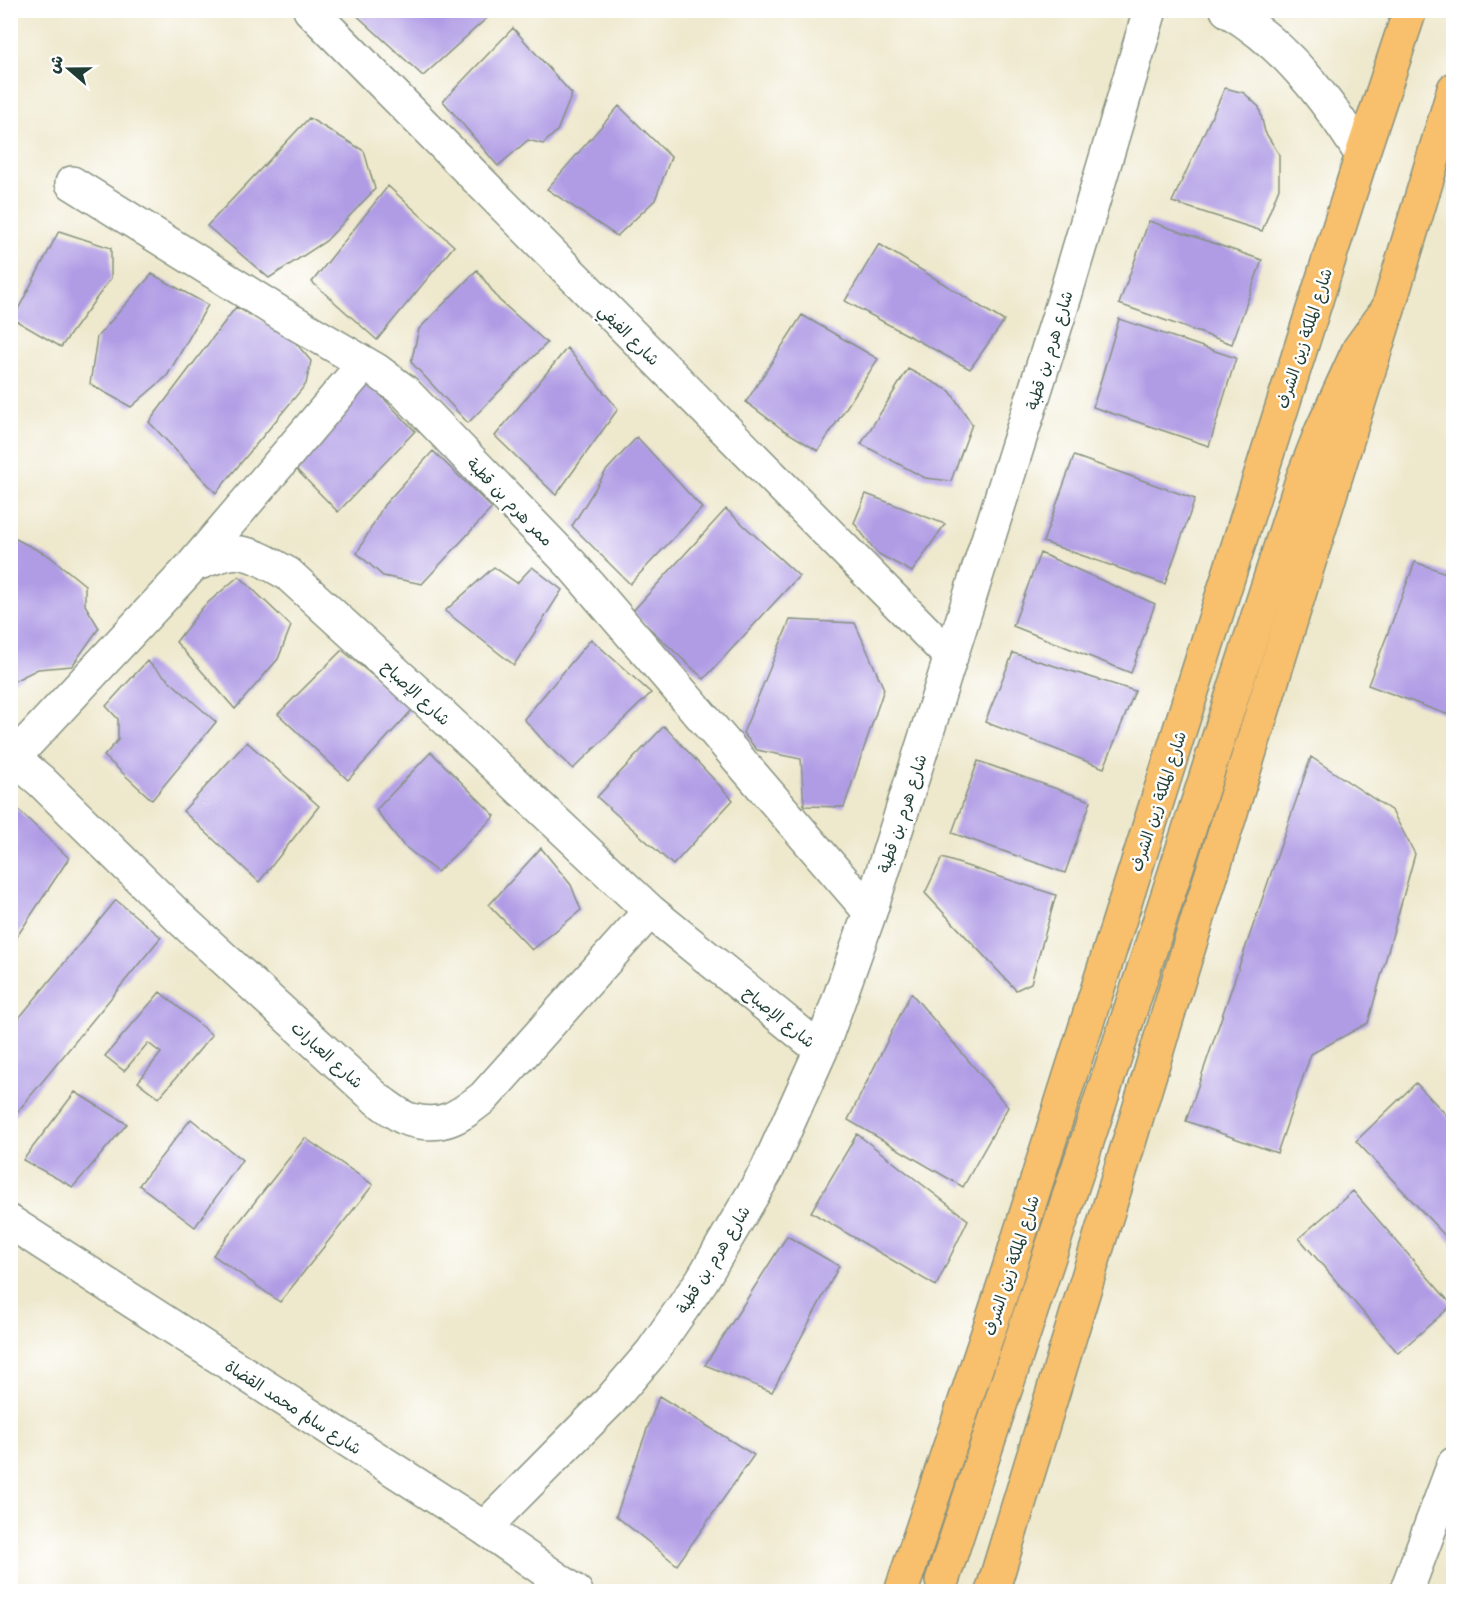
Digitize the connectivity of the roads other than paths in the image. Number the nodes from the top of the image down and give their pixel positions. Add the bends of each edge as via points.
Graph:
1 (310, 10) edge
2 (1150, 10) edge
3 (1227, 10) edge
4 (1410, 10) edge
5 (1454, 89) edge
6 (1362, 155) junction
7 (72, 183) dead end
8 (1388, 309) junction
9 (364, 364) junction
10 (193, 565) junction
11 (951, 657) junction
12 (12, 756) edge
13 (650, 911) junction
14 (870, 912) junction
15 (821, 1050) junction
16 (10, 1222) edge
17 (1454, 1464) edge
18 (484, 1528) junction
19 (942, 1581) dead end
20 (576, 1592) edge
21 (901, 1592) edge
22 (992, 1592) edge
23 (1406, 1592) edge

1 - 11 street, شارع الفيفي
2 - 11 street, شارع هرم بن قطبة
3 - 6 street via 1280,50 1311,82
4 - 6 main road, شارع الملكة زين الشرف
5 - 8 main road
6 - 21 main road, شارع الملكة زين الشرف via 999,1300
7 - 9 street, ممر هرم بن قطبة
8 - 19 main road via 1359,349 1302,480
8 - 22 main road
9 - 10 street
9 - 14 street, ممر هرم بن قطبة via 404,391 571,564
10 - 12 street, شارع الإصباح
10 - 13 street, شارع الإصباح via 232,553 244,554 288,574
11 - 14 street, شارع هرم بن قطبة
12 - 13 street, شارع العبارات via 198,935 378,1100 409,1120 437,1123 460,1116 484,1097
13 - 15 street, شارع الإصباح
14 - 15 street, شارع هرم بن قطبة
15 - 18 street, شارع هرم بن قطبة via 767,1170 702,1280 652,1352 609,1402
16 - 18 street, شارع سالم محمد القضاة
17 - 23 street
18 - 20 street, شارع سالم محمد القضاة

